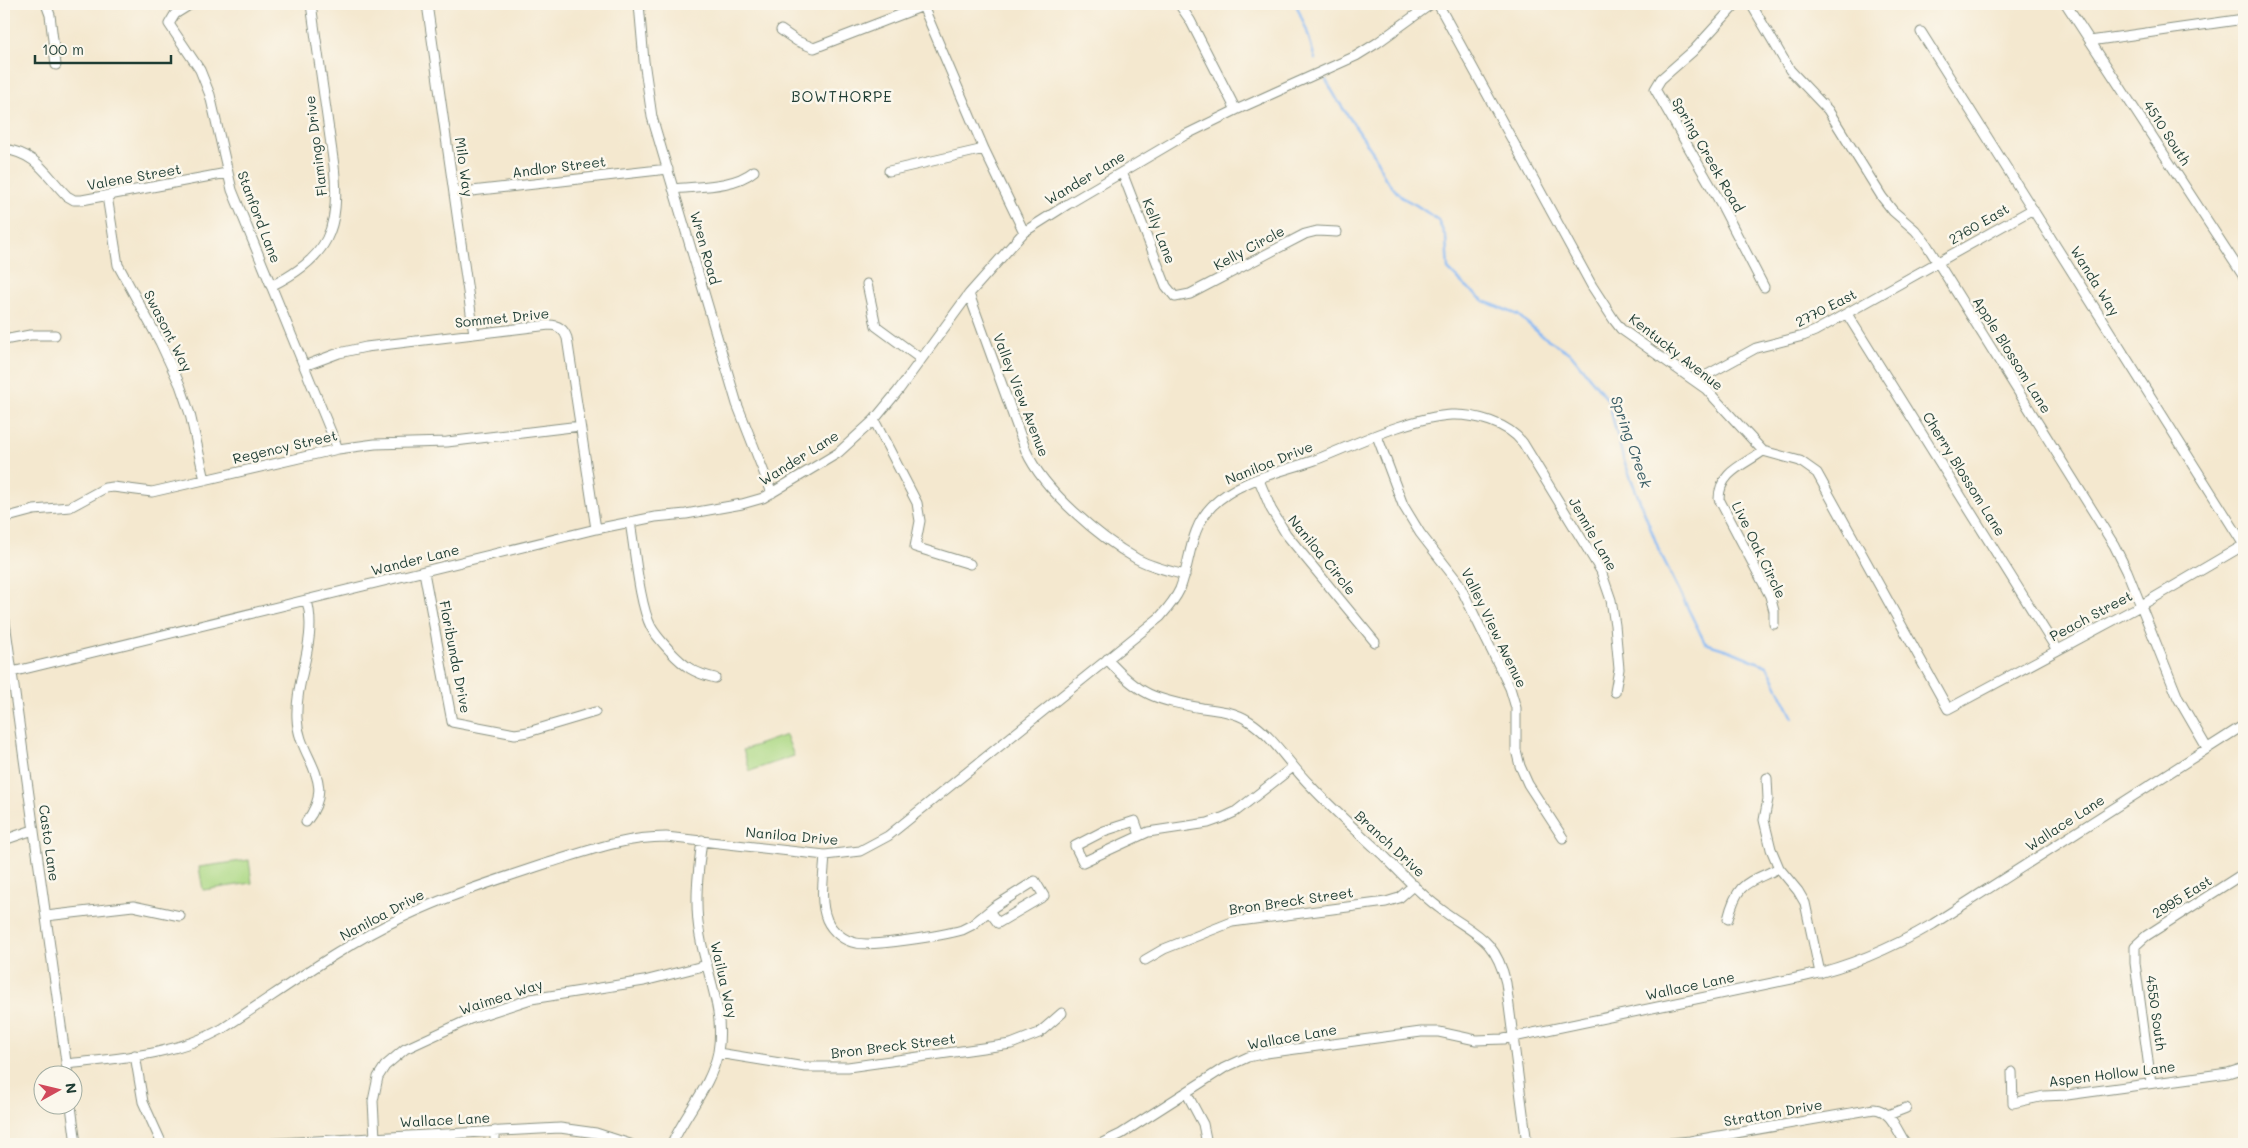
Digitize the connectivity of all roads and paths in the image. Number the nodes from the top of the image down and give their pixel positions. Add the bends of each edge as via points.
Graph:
1 (46, 4) edge
2 (190, 4) edge
3 (311, 4) edge
4 (427, 4) edge
5 (639, 4) edge
6 (1179, 4) edge
7 (1431, 4) edge
8 (1438, 4) edge
9 (1736, 4) edge
10 (1751, 4) edge
11 (2066, 4) edge
12 (922, 5) edge
13 (2244, 19) edge
14 (781, 30) dead end
15 (1921, 32) dead end
16 (2090, 41) junction
17 (56, 65) dead end
18 (1236, 110) junction
19 (4, 149) edge
20 (984, 149) junction
21 (668, 169) junction
22 (754, 171) dead end
23 (889, 171) dead end
24 (1122, 172) junction
25 (227, 173) junction
26 (673, 189) junction
27 (454, 193) junction
28 (107, 196) junction
29 (2033, 209) junction
30 (1024, 232) junction
31 (1337, 232) dead end
32 (1938, 263) junction
33 (2244, 277) edge
34 (867, 284) dead end
35 (271, 286) junction
36 (1764, 287) dead end
37 (969, 294) junction
38 (1175, 297) joint
39 (1847, 314) junction
40 (474, 334) junction
41 (55, 335) dead end
42 (4, 340) edge
43 (921, 359) junction
44 (304, 366) junction
45 (1696, 381) junction
46 (874, 420) junction
47 (580, 426) junction
48 (1511, 432) joint
49 (1377, 436) junction
50 (338, 448) junction
51 (1763, 451) junction
52 (205, 480) junction
53 (1259, 480) junction
54 (772, 494) junction
55 (4, 518) edge
56 (630, 522) junction
57 (596, 530) junction
58 (2244, 545) edge
59 (970, 564) dead end
60 (424, 572) junction
61 (1185, 575) junction
62 (307, 600) junction
63 (2140, 606) junction
64 (4, 615) edge
65 (4, 620) edge
66 (1774, 624) dead end
67 (1375, 642) dead end
68 (2057, 650) junction
69 (1107, 659) junction
70 (12, 672) junction
71 (715, 678) dead end
72 (1615, 692) dead end
73 (595, 712) dead end
74 (2244, 725) edge
75 (2207, 748) junction
76 (1293, 767) junction
77 (1767, 778) dead end
78 (306, 822) dead end
79 (33, 830) junction
80 (1144, 833) junction
81 (1563, 838) dead end
82 (4, 840) edge
83 (702, 840) junction
84 (825, 855) junction
85 (1779, 868) junction
86 (2244, 874) edge
87 (1414, 885) junction
88 (989, 911) junction
89 (46, 916) junction
90 (180, 916) dead end
91 (1728, 919) dead end
92 (2136, 946) joint
93 (1145, 960) dead end
94 (707, 965) junction
95 (1820, 973) junction
96 (1062, 1013) dead end
97 (1513, 1037) junction
98 (718, 1053) junction
99 (135, 1055) junction
100 (67, 1064) joint
101 (2244, 1068) edge
102 (2012, 1072) dead end
103 (2152, 1083) junction
104 (1186, 1092) junction
105 (1906, 1108) dead end
106 (1888, 1114) junction
107 (72, 1116) edge
108 (495, 1131) junction
109 (375, 1138) junction
110 (76, 1144) edge
111 (162, 1144) edge
112 (260, 1144) edge
113 (495, 1144) edge
114 (630, 1144) edge
115 (672, 1144) edge
116 (1100, 1144) edge
117 (1208, 1144) edge
118 (1527, 1144) edge
119 (1661, 1144) edge
120 (1906, 1144) edge

1 - 17 street
2 - 25 street, Stanford Lane via 175,14 169,24 200,70 216,118
3 - 35 street, Flamingo Drive via 334,166 336,210 326,240 314,258
4 - 27 street, Milo Way
5 - 21 street, Wren Road via 647,92
6 - 18 street
7 - 18 street, Wander Lane via 1356,56
8 - 45 street, Kentucky Avenue via 1592,286 1614,320 1630,336
9 - 36 street, Spring Creek Road via 1661,79 1655,89
10 - 32 street, Apple Blossom Lane via 1790,70 1823,104 1882,197 1916,230
11 - 16 street, 4510 South
12 - 14 street via 814,48
12 - 20 street
13 - 16 street
15 - 29 street, Wanda Way
16 - 33 street, 4510 South
18 - 24 street, Wander Lane
19 - 28 street, Valene Street via 35,161 70,199
20 - 23 street
20 - 30 street
21 - 26 street, Wren Road
21 - 27 street, Andlor Street
22 - 26 street via 734,181
24 - 30 street, Wander Lane
24 - 38 street, Kelly Lane via 1166,286
25 - 28 street, Valene Street
25 - 35 street, Stanford Lane
26 - 54 street, Wren Road via 737,404
27 - 40 street, Milo Way
28 - 52 street, Swasont Way via 118,266 180,384
29 - 32 street, 2760 East
29 - 58 street, Wanda Way
30 - 37 street, Wander Lane
31 - 38 street, Kelly Circle via 1305,234 1190,294
32 - 39 street, 2770 East
32 - 63 street, Apple Blossom Lane via 2100,521 2127,572
34 - 43 street via 876,326
35 - 44 street, Stanford Lane
37 - 43 street, Wander Lane
37 - 61 street, Valley View Avenue via 1033,467 1065,504 1123,550 1139,560
39 - 45 street, 2770 East via 1804,336 1745,353
39 - 68 street, Cherry Blossom Lane
40 - 44 street, Sommet Drive via 366,347
40 - 47 street, Sommet Drive via 549,325 561,328 567,338
41 - 42 street
43 - 46 street, Wander Lane
44 - 50 street, Stanford Lane
45 - 51 street, Kentucky Avenue via 1712,394
46 - 54 street, Wander Lane via 838,453
46 - 59 street via 917,503 920,521 914,547
47 - 50 street, Regency Street via 442,442
47 - 57 street, Sommet Drive
48 - 49 street, Naniloa Drive via 1486,420 1451,415 1424,420
48 - 72 street, Jennie Lane via 1522,443 1601,571 1615,625 1619,668
49 - 53 street, Naniloa Drive
49 - 81 street, Valley View Avenue via 1403,505 1458,582 1510,688 1517,716 1516,742 1520,766
50 - 52 street, Regency Street
51 - 66 street, Live Oak Circle via 1722,481 1719,499 1770,596
51 - 68 street, Peach Street via 1800,461 1817,473 1948,709
52 - 55 street, Regency Street via 144,493 105,488 70,507 34,510
53 - 61 street, Naniloa Drive via 1228,493 1205,514 1192,539
53 - 67 street, Naniloa Circle via 1286,534
54 - 56 street, Wander Lane via 742,504
56 - 57 street, Wander Lane
56 - 71 street via 650,626 680,662 695,673
57 - 60 street, Wander Lane
58 - 63 street, Peach Street
60 - 62 street, Wander Lane
60 - 73 street, Floribunda Drive via 452,722 497,732 522,733
61 - 69 street, Naniloa Drive via 1174,600 1163,613
62 - 70 street, Wander Lane
62 - 78 street via 311,624 297,718 319,792 317,807
63 - 68 street, Peach Street
63 - 75 street, Apple Blossom Lane via 2178,698
64 - 65 street, Casto Lane
65 - 70 street, Casto Lane
69 - 76 street, Branch Drive via 1132,685 1155,698 1228,712 1249,721 1268,737
69 - 84 street, Naniloa Drive via 888,836 860,851
70 - 79 street, Casto Lane
74 - 75 street, Wallace Lane
75 - 95 street, Wallace Lane via 1921,931 1867,958
76 - 80 street via 1235,812 1222,818
76 - 87 street, Branch Drive
77 - 85 street via 1765,824
79 - 82 street
79 - 89 street, Casto Lane
80 - 80 street via 1083,862 1075,846 1104,831 1135,822
83 - 84 street, Naniloa Drive
83 - 94 street, Wailua Way via 697,908 699,934
83 - 99 street, Naniloa Drive via 660,837 622,841 468,889 402,917 368,936 212,1035 174,1049
84 - 88 street via 824,910 832,928 846,940 866,944 955,932 972,925
85 - 91 street via 1743,886 1732,901
85 - 95 street via 1805,903
86 - 92 street, 2995 East via 2146,936
87 - 93 street, Bron Breck Street via 1399,898 1386,902 1224,924
87 - 97 street, Branch Drive via 1490,946 1504,974
88 - 88 street via 998,923 1044,896 1035,882
89 - 90 street via 133,906
89 - 100 street, Casto Lane
92 - 103 street, 4550 South via 2135,963
94 - 98 street, Wailua Way via 719,1011
94 - 109 street, Waimea Way via 644,981 531,999 470,1019 405,1049 385,1066 378,1077 373,1101
95 - 97 street, Wallace Lane
96 - 98 street, Bron Breck Street via 1039,1033 1010,1044 840,1068 805,1067
97 - 104 street, Wallace Lane via 1476,1040 1439,1032 1421,1032 1266,1053 1232,1064
97 - 118 street, Branch Drive
98 - 115 street, Wailua Way via 707,1086
99 - 100 street, Naniloa Drive
99 - 111 street via 143,1102
101 - 103 street, Aspen Hollow Lane
102 - 103 street, Aspen Hollow Lane via 2013,1103 2044,1096
104 - 116 street, Wallace Lane
104 - 117 street via 1203,1124
105 - 106 street, Stratton Drive
106 - 119 street, Stratton Drive via 1870,1109
106 - 120 street
107 - 110 street
108 - 109 street, Wallace Lane
108 - 113 street
108 - 114 street, Wallace Lane via 572,1129
109 - 112 street, Wallace Lane

